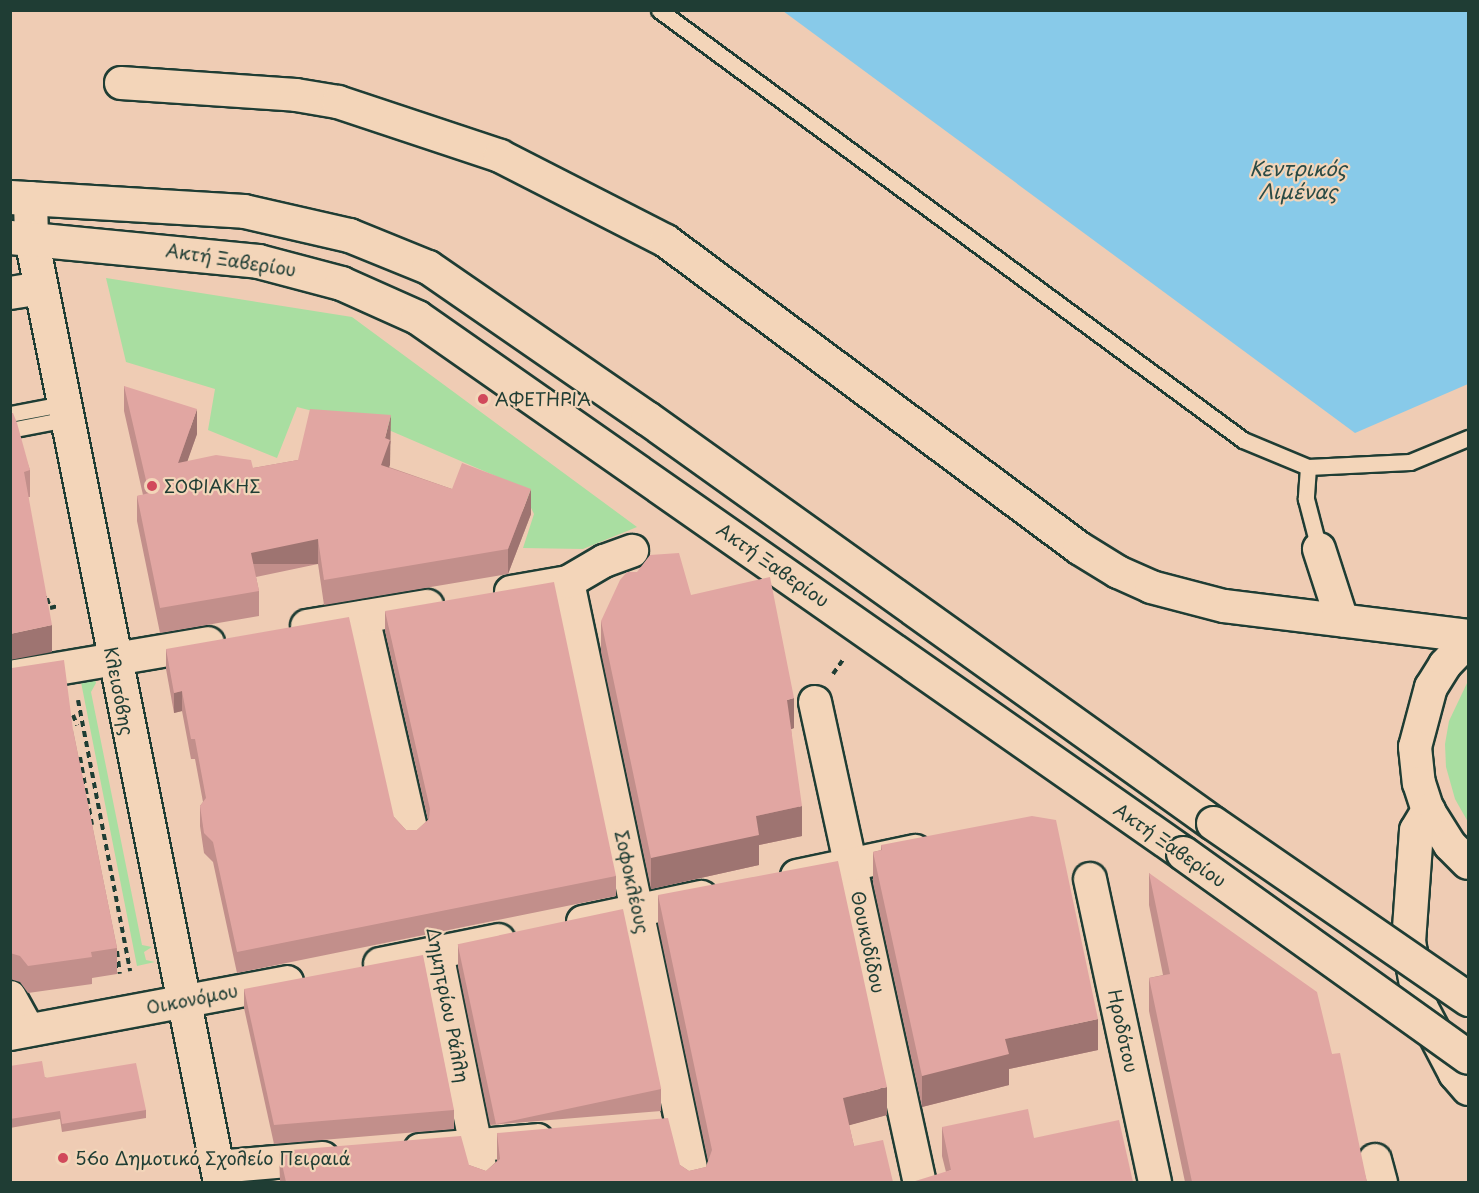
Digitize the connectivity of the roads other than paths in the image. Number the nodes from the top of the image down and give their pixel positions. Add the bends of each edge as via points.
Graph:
1 (659, 10) edge
2 (121, 83) dead end
3 (20, 197) edge
4 (21, 238) edge
5 (26, 291) edge
6 (64, 411) junction
7 (10, 414) edge
8 (10, 430) edge
9 (1468, 438) edge
10 (1308, 466) junction
11 (1319, 549) joint
12 (632, 551) dead end
13 (568, 582) junction
14 (363, 617) junction
15 (1342, 620) junction
16 (283, 631) edge
17 (1468, 636) edge
18 (238, 638) edge
19 (1468, 641) edge
20 (112, 660) junction
21 (10, 677) edge
22 (815, 702) road end
23 (1428, 810) junction
24 (412, 833) edge
25 (941, 845) edge
26 (1468, 863) edge
27 (851, 865) junction
28 (1090, 879) dead end
29 (772, 882) edge
30 (728, 891) edge
31 (638, 910) junction
32 (437, 953) junction
33 (356, 968) edge
34 (321, 975) edge
35 (10, 997) edge
36 (1468, 999) edge
37 (182, 1001) junction
38 (19, 1032) edge
39 (1468, 1057) edge
40 (1468, 1088) edge
41 (682, 1127) junction
42 (648, 1130) edge
43 (568, 1137) edge
44 (476, 1146) junction
45 (394, 1152) edge
46 (358, 1155) edge
47 (219, 1175) edge
48 (483, 1182) edge
49 (694, 1182) edge
50 (920, 1182) edge
51 (1155, 1182) edge

1 - 10 lane via 1224,428 1266,452
2 - 15 street via 284,94 338,102 500,156 666,241 1118,573 1192,600
3 - 4 main road, Κλεισόβης
3 - 36 main road, bridge via 244,211 349,235 428,267 628,404 1213,823
4 - 5 main road, Κλεισόβης
4 - 39 main road, Ακτή Ξαβερίου, bridge via 258,261 307,272 379,298 459,344
5 - 6 main road, Κλεισόβης
6 - 7 lane
6 - 8 lane
6 - 20 main road, Κλεισόβης
9 - 10 lane via 1410,462
10 - 11 lane via 1306,499
11 - 15 street
12 - 13 street via 604,561
13 - 14 street
13 - 31 street, Σοφοκλέους
14 - 16 street
14 - 24 street
15 - 17 street
18 - 20 street
19 - 23 street via 1445,665 1421,714 1415,747 1419,783
20 - 21 street
20 - 37 main road, Κλεισόβης
22 - 27 street, Θουκυδίδου
23 - 26 street via 1450,845
23 - 40 main road via 1416,830 1408,940 1420,1006 1455,1073
25 - 27 street
27 - 29 street
27 - 50 street, Θουκυδίδου
28 - 51 street, Ηροδότου
30 - 31 street
31 - 32 street
31 - 41 street, Σοφοκλέους
32 - 33 street
32 - 44 street, Δημητρίου Ράλλη
34 - 37 street, Οικονόμου
35 - 38 street
37 - 38 street, Οικονόμου
37 - 47 main road, Κλεισόβης
41 - 42 street
41 - 49 street, Σοφοκλέους
43 - 44 street
44 - 45 street
44 - 48 street, Δημητρίου Ράλλη
46 - 47 street

